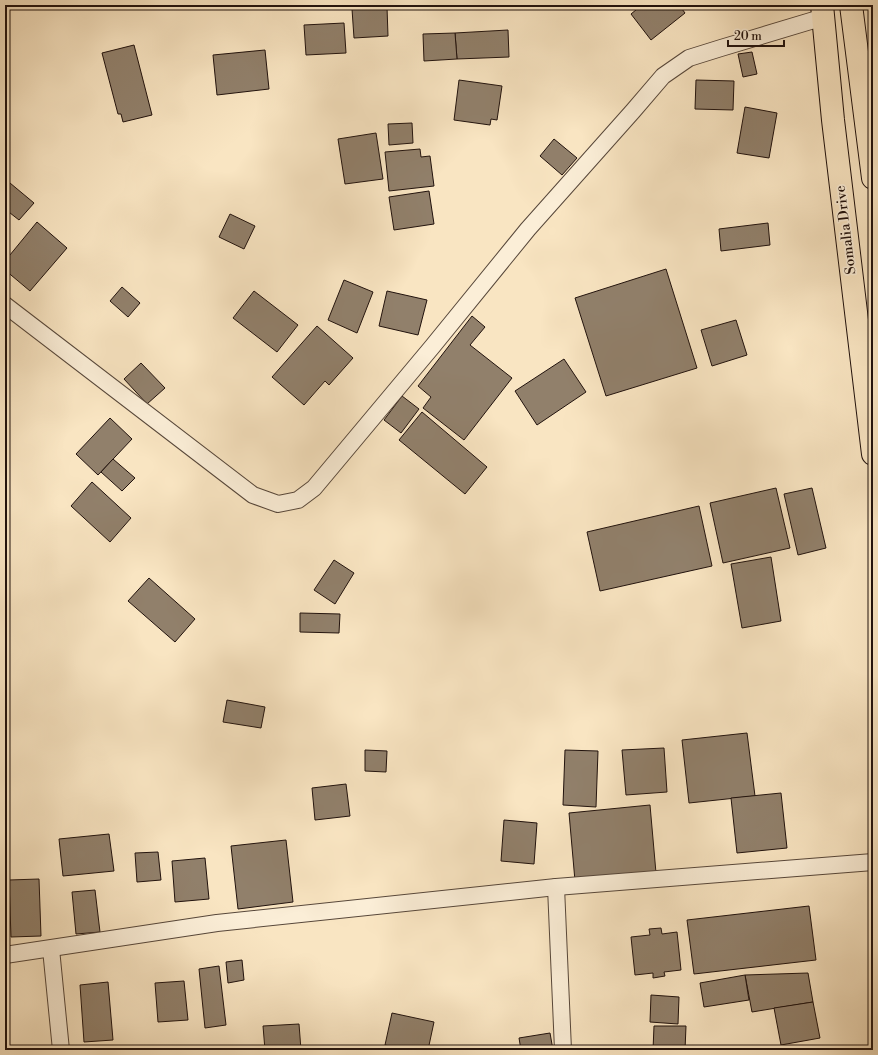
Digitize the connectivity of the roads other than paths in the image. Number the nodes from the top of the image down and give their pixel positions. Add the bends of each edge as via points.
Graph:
1 (850, 5) edge
2 (823, 11) edge
3 (868, 93) edge
4 (873, 178) edge
5 (5, 305) edge
6 (873, 454) edge
7 (873, 862) edge
8 (556, 887) junction
9 (51, 948) junction
10 (5, 955) edge
11 (61, 1050) edge
12 (563, 1050) edge

1 - 3 main road
2 - 5 street via 689,58 663,76 528,229 314,488 298,500 278,504 253,495
2 - 6 main road, Somalia Drive via 833,120
3 - 4 main road
7 - 8 street
8 - 9 street via 217,923
8 - 12 street
9 - 10 street
9 - 11 street

